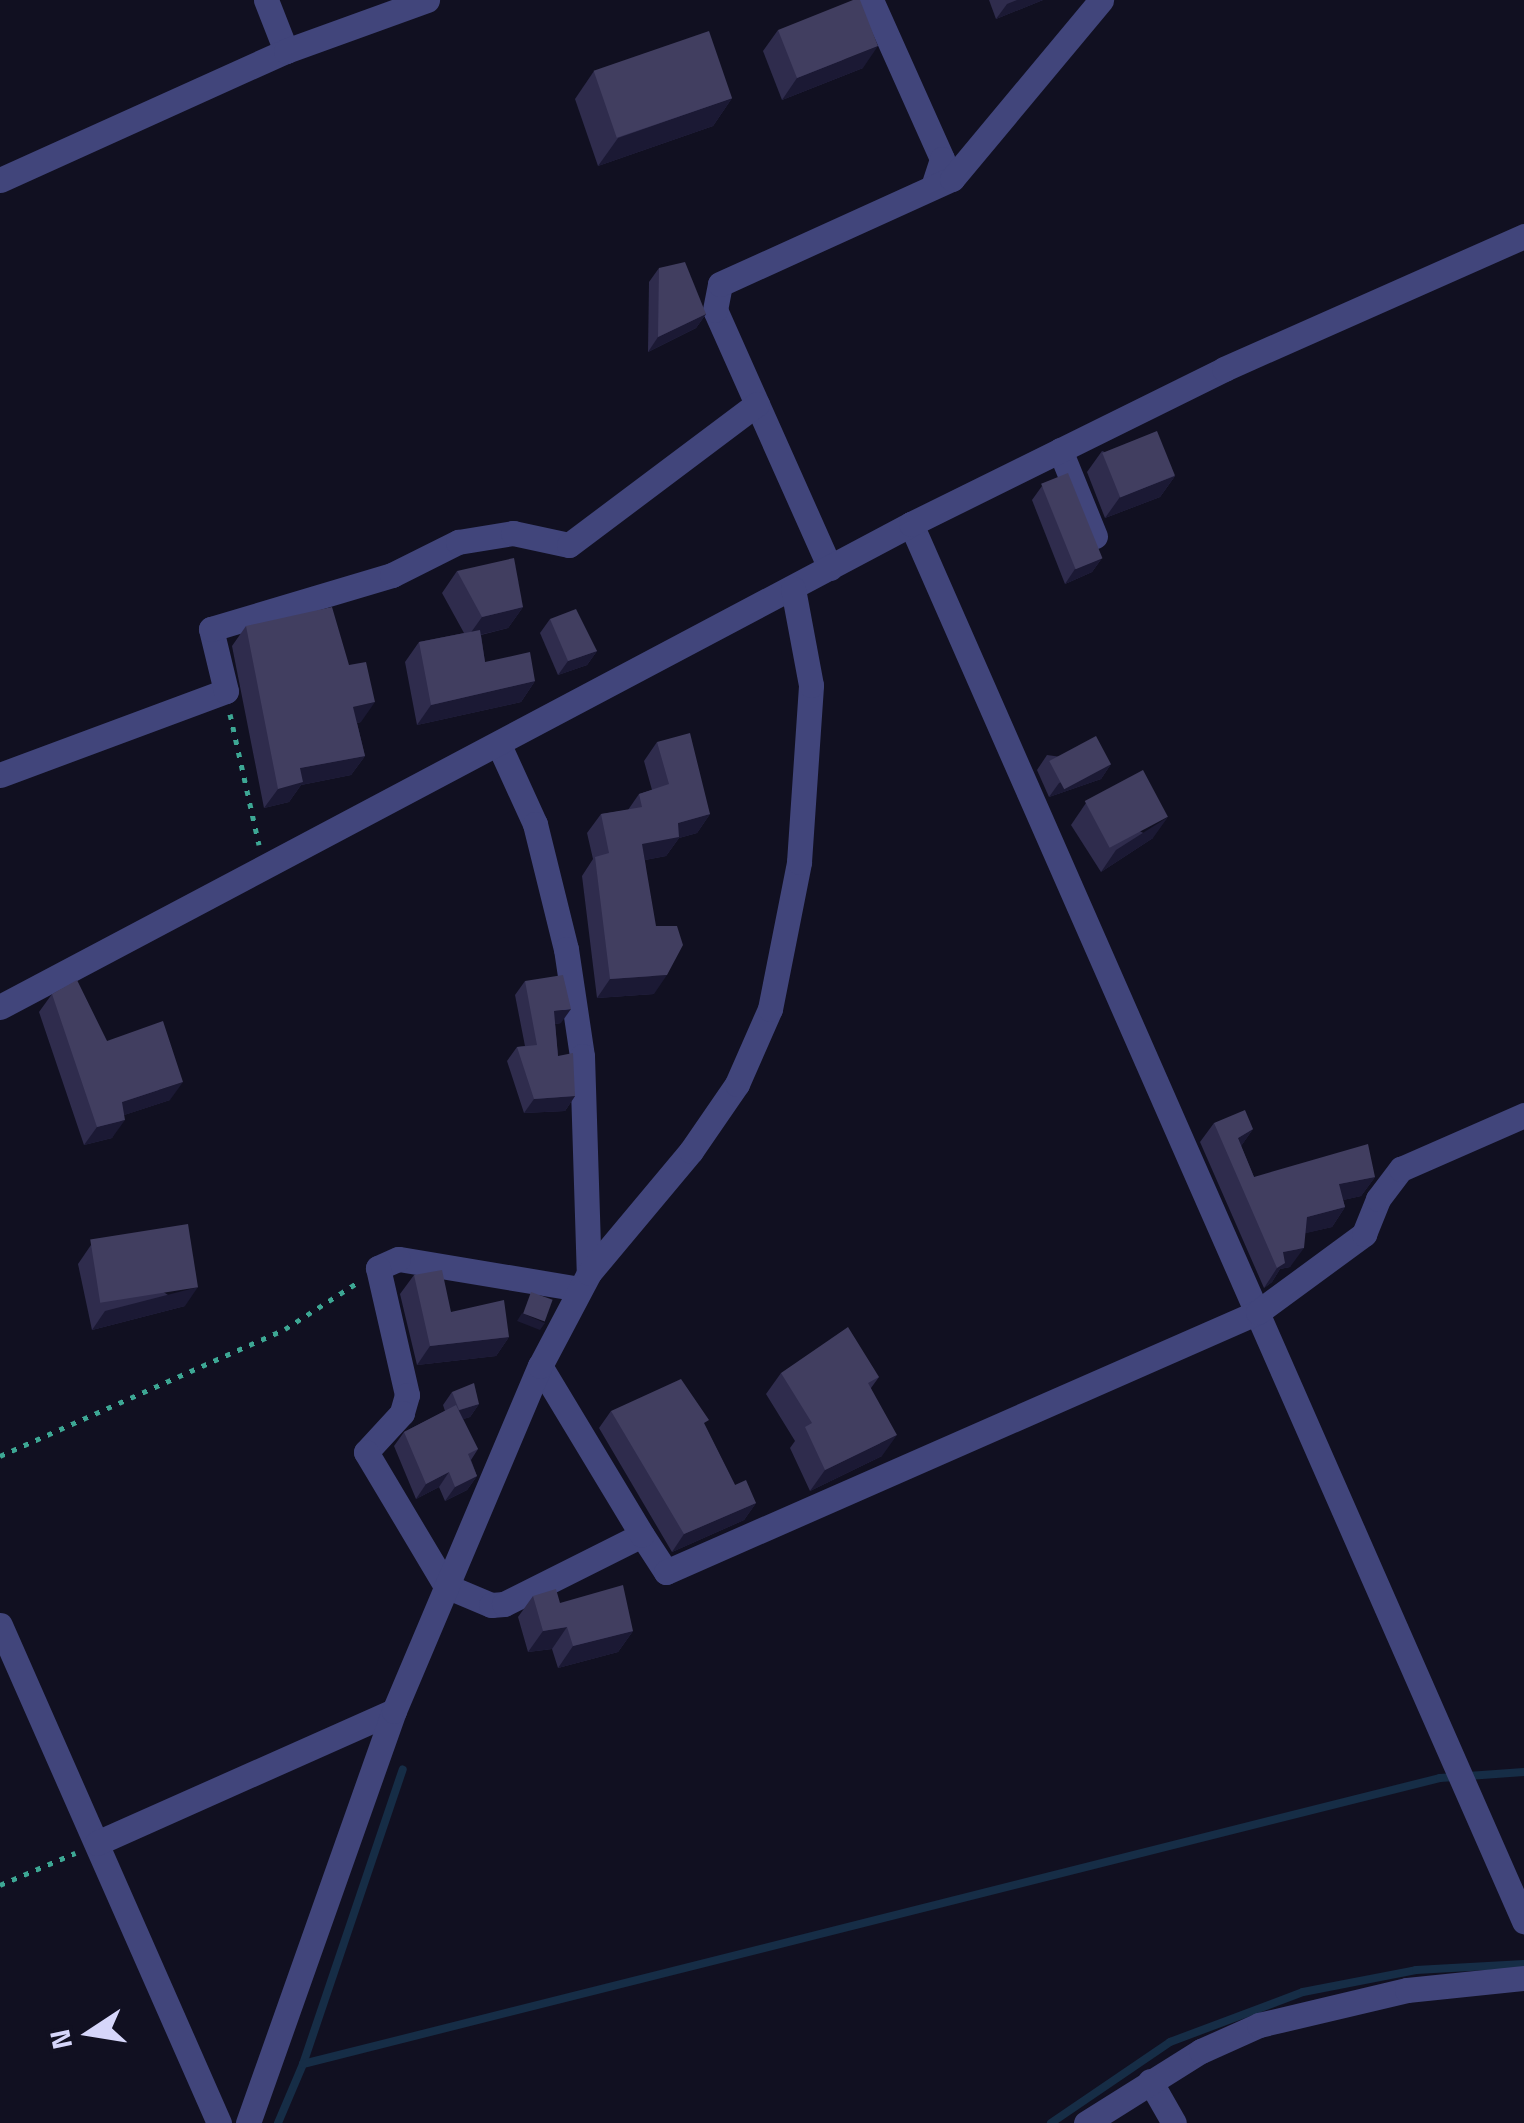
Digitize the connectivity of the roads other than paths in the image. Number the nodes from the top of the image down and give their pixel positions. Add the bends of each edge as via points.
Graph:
1 (266, 0) edge
2 (428, 0) edge
3 (872, 0) edge
4 (1101, 0) edge
5 (286, 51) junction
6 (0, 180) edge
7 (932, 186) junction
8 (1524, 236) edge
9 (757, 404) junction
10 (1060, 450) junction
11 (911, 524) junction
12 (1094, 536) edge
13 (830, 568) junction
14 (793, 589) junction
15 (499, 744) junction
16 (0, 776) edge
17 (0, 1007) edge
18 (1524, 1115) edge
19 (585, 1281) junction
20 (1258, 1312) junction
21 (540, 1366) junction
22 (642, 1535) junction
23 (446, 1586) junction
24 (0, 1625) edge
25 (394, 1711) junction
26 (97, 1843) junction
27 (1524, 1921) edge
28 (1524, 1978) edge
29 (1150, 2081) junction
30 (218, 2123) edge
31 (248, 2123) edge
32 (1086, 2123) edge
33 (1174, 2123) edge

1 - 5 street
2 - 5 street
3 - 7 street via 942,159
4 - 7 street via 952,180
5 - 6 street
7 - 9 street via 720,284 715,310
8 - 10 street via 1224,368
9 - 13 street
9 - 16 street via 569,545 513,534 458,542 392,574 211,629 226,692
10 - 11 street
10 - 12 street
11 - 13 street
11 - 20 street
13 - 14 street
14 - 15 street
14 - 19 street via 811,685 799,862 770,1009 737,1084
15 - 17 street
15 - 19 street via 535,824 566,948 582,1056
18 - 20 street via 1401,1169 1378,1199 1364,1234
19 - 21 street
19 - 23 street via 398,1259 378,1268 406,1395 402,1413 366,1452
20 - 22 street via 666,1572
20 - 27 street
21 - 22 street
21 - 23 street
22 - 23 street via 504,1604
23 - 25 street
24 - 26 street
25 - 26 street
25 - 31 street
26 - 30 street
28 - 29 street via 1407,1990 1259,2024
29 - 32 street
29 - 33 street

